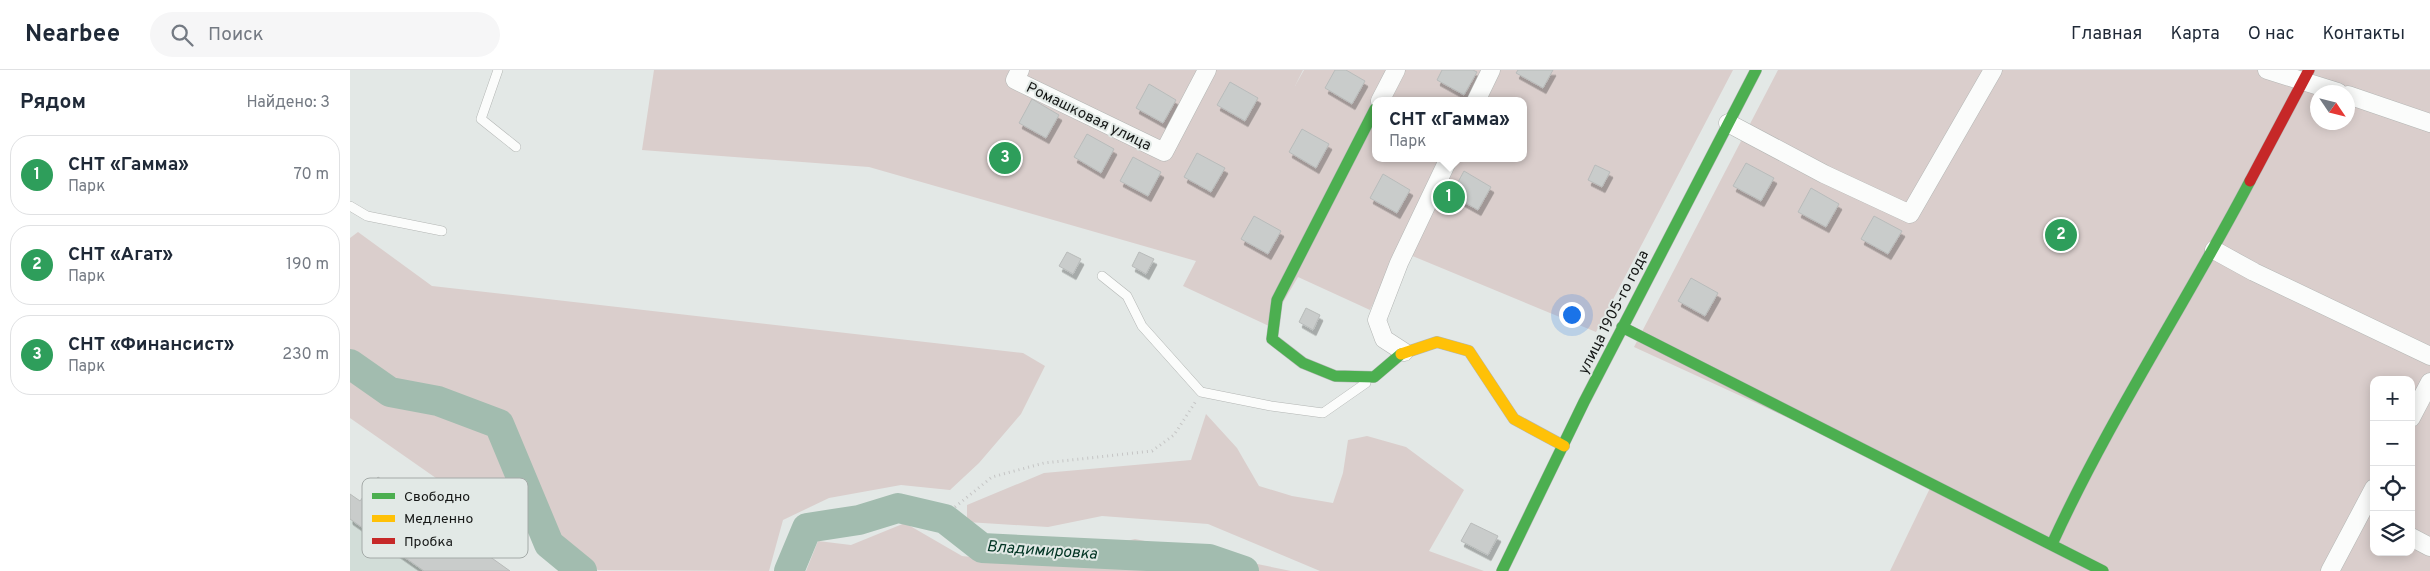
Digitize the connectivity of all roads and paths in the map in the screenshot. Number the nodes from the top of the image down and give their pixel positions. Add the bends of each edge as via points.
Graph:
1 (498, 70) edge
2 (1207, 70) edge
3 (1396, 70) edge
4 (1491, 70) edge
5 (1756, 70) edge
6 (1993, 70) edge
7 (2267, 70) edge
8 (1017, 75) edge
9 (2307, 76) edge
10 (2324, 85) edge
11 (1382, 97) edge
12 (1478, 97) edge
13 (2355, 97) edge
14 (1372, 115) edge
15 (1728, 123) junction
16 (2430, 123) edge
17 (516, 147) dead end
18 (1446, 162) edge
19 (350, 206) edge
20 (442, 231) dead end
21 (2214, 250) junction
22 (1102, 276) dead end
23 (1622, 327) junction
24 (1404, 352) junction
25 (2430, 356) edge
26 (1374, 377) junction
27 (2430, 382) edge
28 (1201, 392) junction
29 (2415, 410) edge
30 (1564, 446) junction
31 (955, 507) dead end
32 (2368, 513) edge
33 (2415, 539) edge
34 (2052, 544) junction
35 (2430, 547) edge
36 (1502, 571) edge
37 (2103, 571) edge
38 (2330, 571) edge

1 - 17 lane via 481,119
2 - 8 street, Ромашковая улица via 1164,152
3 - 11 street
4 - 12 street
5 - 15 street, улица 1905-го года
6 - 15 street via 1910,214 1824,174
7 - 9 street
9 - 10 street
9 - 21 street
13 - 16 street
14 - 26 street via 1277,300 1272,339 1303,363 1335,376
15 - 23 street, улица 1905-го года
18 - 24 street via 1399,263 1378,320 1384,339
19 - 20 lane via 367,216
21 - 25 street
21 - 34 street via 2075,494
22 - 28 lane via 1127,296 1142,326
23 - 30 street, улица 1905-го года
23 - 34 street
24 - 26 street
24 - 30 street via 1437,342 1470,351 1514,419
26 - 28 lane via 1323,413
27 - 29 street
28 - 31 path via 1174,435 1152,451 1044,463 992,477
30 - 36 street, улица 1905-го года
32 - 38 street
33 - 35 street
34 - 37 street

